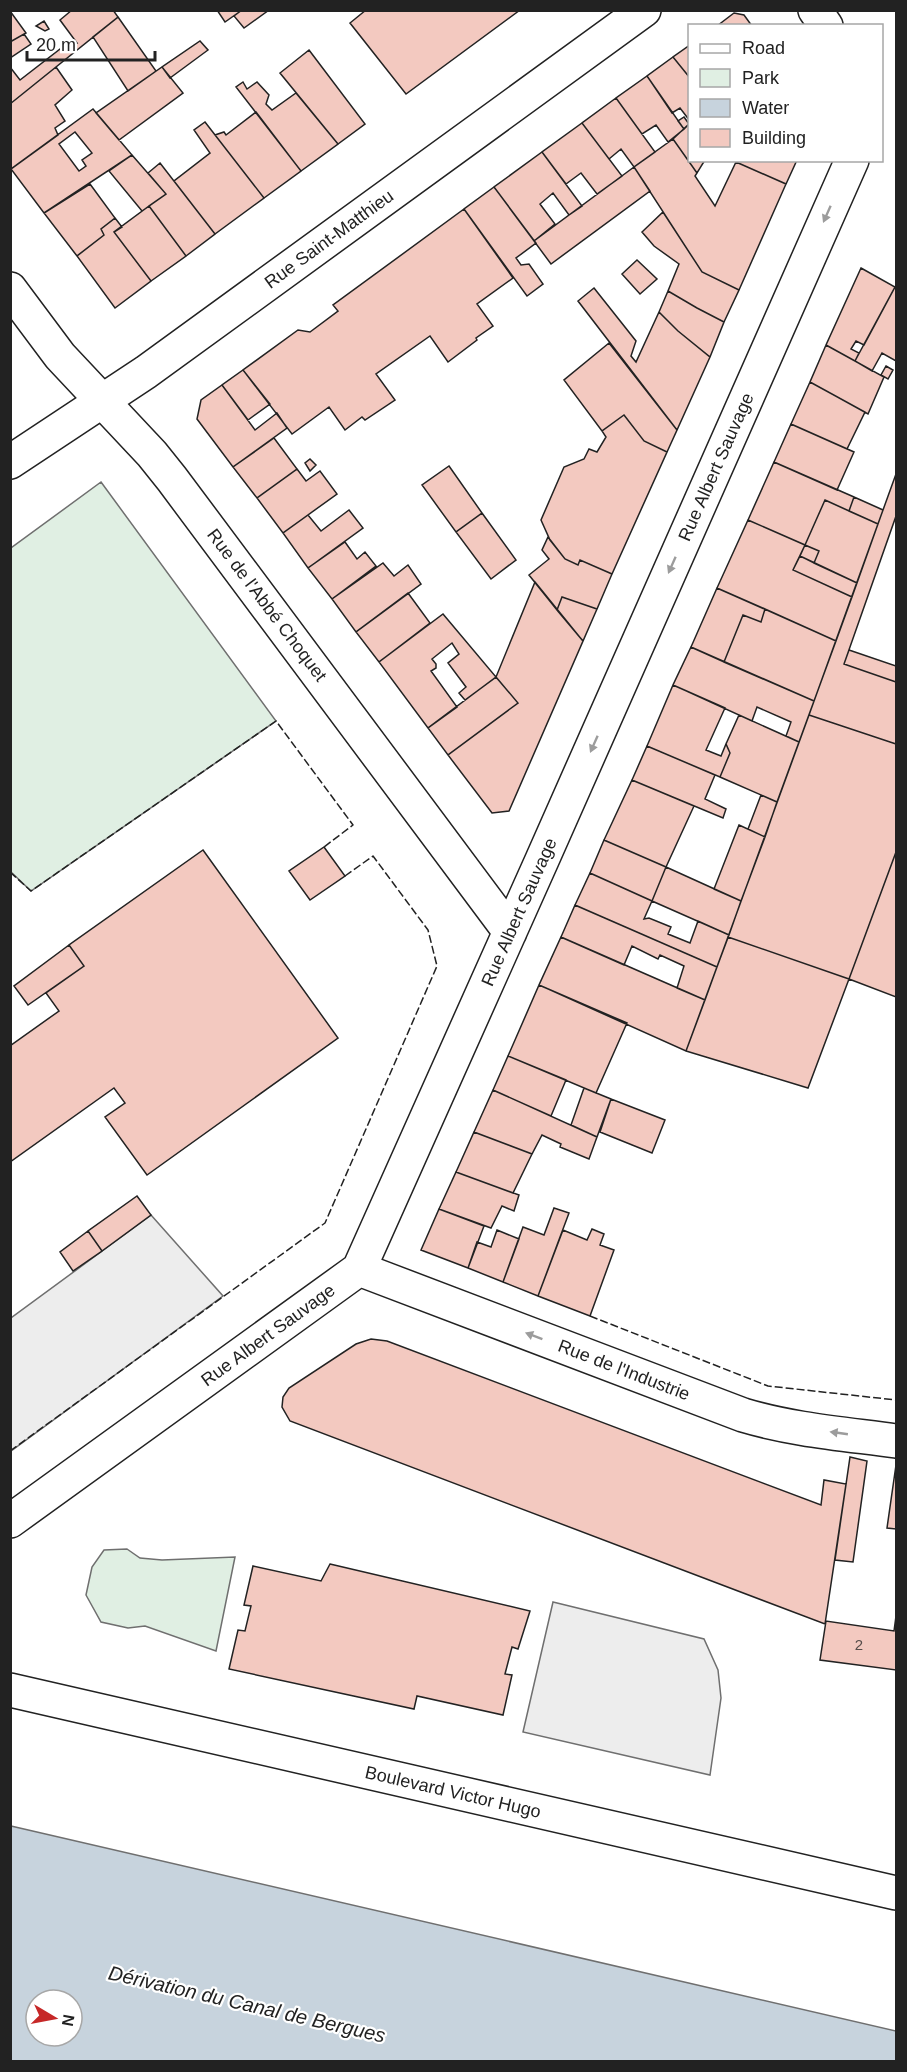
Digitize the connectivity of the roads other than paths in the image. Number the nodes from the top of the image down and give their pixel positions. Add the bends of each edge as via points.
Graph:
1 (644, 10) edge
2 (815, 10) edge
3 (824, 24) edge
4 (851, 162) edge
5 (10, 289) edge
6 (101, 402) junction
7 (10, 462) edge
8 (510, 932) junction
9 (359, 1269) junction
10 (897, 1441) edge
11 (10, 1521) edge
12 (10, 1690) edge
13 (897, 1893) edge

1 - 6 street, Rue Saint-Matthieu
2 - 3 street
4 -> 8 street, Rue Albert Sauvage
5 - 6 street, Rue de l'Abbé Choquet via 60,356
6 - 7 street, Rue Saint-Matthieu
6 - 8 street, Rue de l'Abbé Choquet via 172,479
8 - 9 street, Rue Albert Sauvage
10 -> 9 street, Rue de l'Industrie via 743,1415
9 - 11 street, Rue Albert Sauvage
12 - 13 street, Boulevard Victor Hugo

